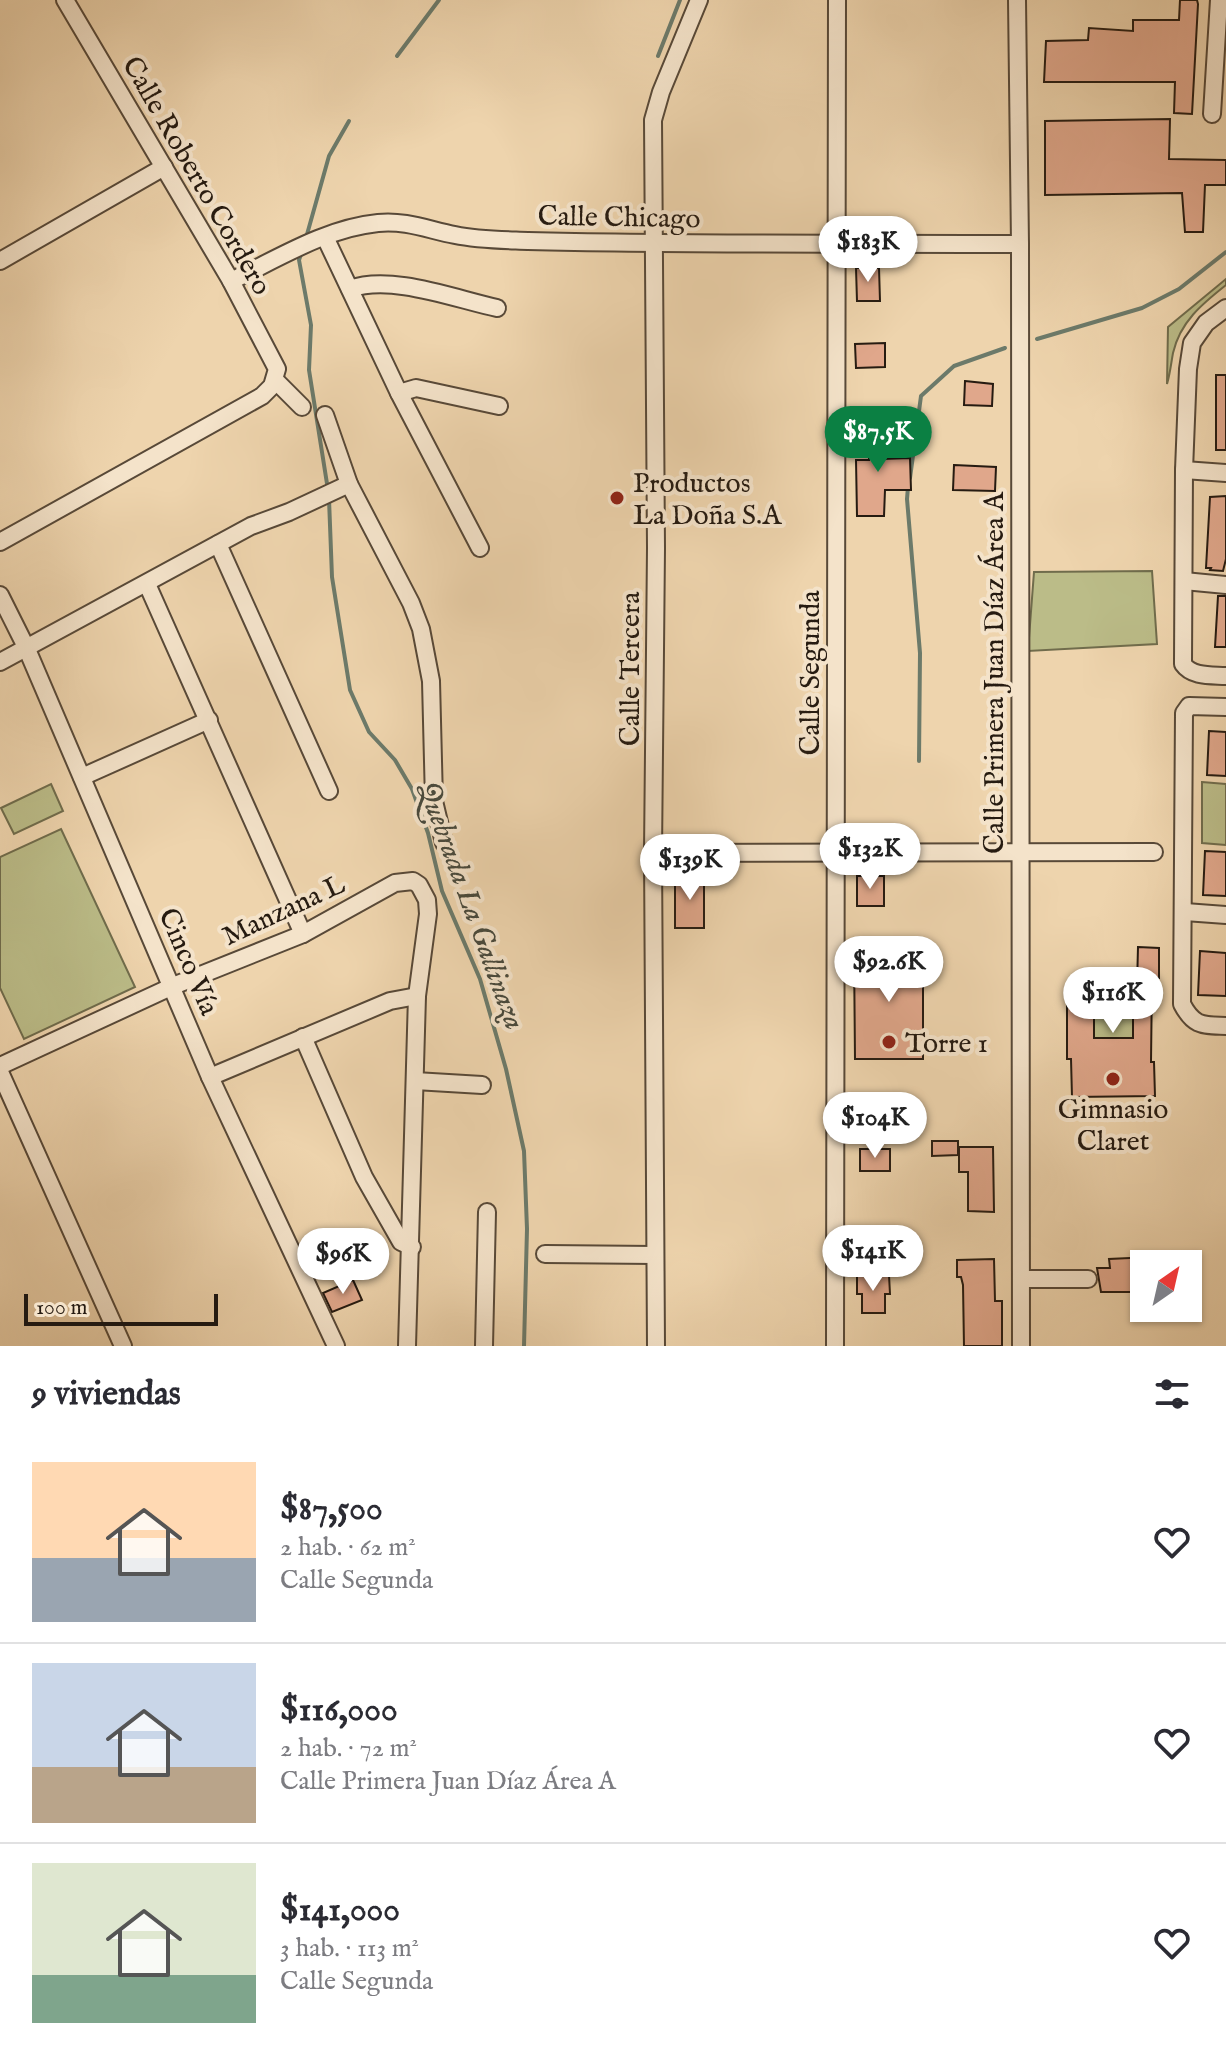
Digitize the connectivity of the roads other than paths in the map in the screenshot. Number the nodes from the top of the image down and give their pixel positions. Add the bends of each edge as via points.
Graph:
1 (65, 0) edge
2 (699, 0) edge
3 (837, 0) edge
4 (1017, 0) edge
5 (1219, 0) edge
6 (1212, 114) dead end
7 (164, 167) junction
8 (322, 238) junction
9 (837, 242) junction
10 (653, 244) junction
11 (1020, 244) junction
12 (0, 261) edge
13 (231, 281) junction
14 (350, 289) junction
15 (497, 308) dead end
16 (1226, 308) edge
17 (275, 380) junction
18 (399, 393) junction
19 (499, 406) dead end
20 (302, 407) dead end
21 (325, 415) dead end
22 (1184, 470) junction
23 (1226, 473) edge
24 (344, 486) junction
25 (0, 542) edge
26 (218, 544) junction
27 (480, 548) dead end
28 (1184, 581) junction
29 (147, 584) junction
30 (1226, 585) edge
31 (0, 595) edge
32 (26, 647) junction
33 (0, 662) edge
34 (1226, 676) edge
35 (1226, 707) edge
36 (209, 720) junction
37 (82, 777) junction
38 (329, 791) dead end
39 (444, 843) dead end
40 (834, 852) junction
41 (1154, 852) dead end
42 (653, 853) junction
43 (1019, 854) junction
44 (1185, 912) junction
45 (1226, 915) edge
46 (303, 934) junction
47 (173, 986) junction
48 (417, 996) junction
49 (1226, 1026) edge
50 (303, 1037) junction
51 (5, 1065) edge
52 (210, 1077) junction
53 (415, 1081) junction
54 (482, 1085) dead end
55 (487, 1212) dead end
56 (412, 1247) junction
57 (545, 1254) dead end
58 (655, 1255) junction
59 (1021, 1279) junction
60 (1088, 1279) dead end
61 (123, 1346) edge
62 (336, 1346) edge
63 (407, 1346) edge
64 (484, 1346) edge
65 (656, 1346) edge
66 (835, 1346) edge
67 (1021, 1346) edge

1 - 7 street, Calle Roberto Cordero
2 - 10 street, Calle Tercera via 653,120
3 - 9 street, Calle Segunda
4 - 11 street, Calle Primera Juan Díaz Área A
5 - 6 street
7 - 12 street
7 - 13 street, Calle Roberto Cordero
8 - 10 street, Calle Chicago via 381,222 485,239
8 - 13 street, Calle Chicago
8 - 14 street
9 - 10 street, Calle Chicago
9 - 11 street, Calle Chicago
9 - 40 street, Calle Segunda
10 - 42 street, Calle Tercera
11 - 43 street, Calle Primera Juan Díaz Área A
13 - 17 street, Calle Roberto Cordero via 274,359
14 - 15 street via 403,286
14 - 18 street
16 - 22 street via 1192,343
17 - 20 street
17 - 25 street via 262,396
18 - 19 street via 416,388
18 - 27 street
21 - 24 street
22 - 23 street
22 - 28 street
24 - 26 street
24 - 39 street via 421,629 431,681 434,801
26 - 29 street
26 - 38 street
28 - 30 street
28 - 34 street via 1183,664 1197,674
29 - 32 street
29 - 36 street
31 - 32 street, Cinco Vía
32 - 33 street
32 - 37 street, Cinco Vía
35 - 44 street via 1197,704 1184,713
36 - 37 street
36 - 46 street
37 - 47 street, Cinco Vía
40 - 42 street
40 - 43 street
40 - 66 street, Calle Segunda
41 - 43 street
42 - 58 street, Calle Tercera
43 - 59 street, Calle Primera Juan Díaz Área A
44 - 45 street
44 - 49 street via 1182,1004 1198,1024
46 - 47 street, Manzana L
46 - 48 street, Manzana L via 395,883 413,881 424,891 428,914
47 - 51 street, Manzana L
47 - 52 street, Cinco Vía
48 - 50 street via 390,1001
48 - 53 street
50 - 52 street
50 - 56 street via 364,1177 401,1242
51 - 61 street
52 - 62 street, Cinco Vía
53 - 54 street
53 - 56 street
55 - 64 street
56 - 63 street
57 - 58 street
58 - 65 street, Calle Tercera
59 - 60 street
59 - 67 street, Calle Primera Juan Díaz Área A

